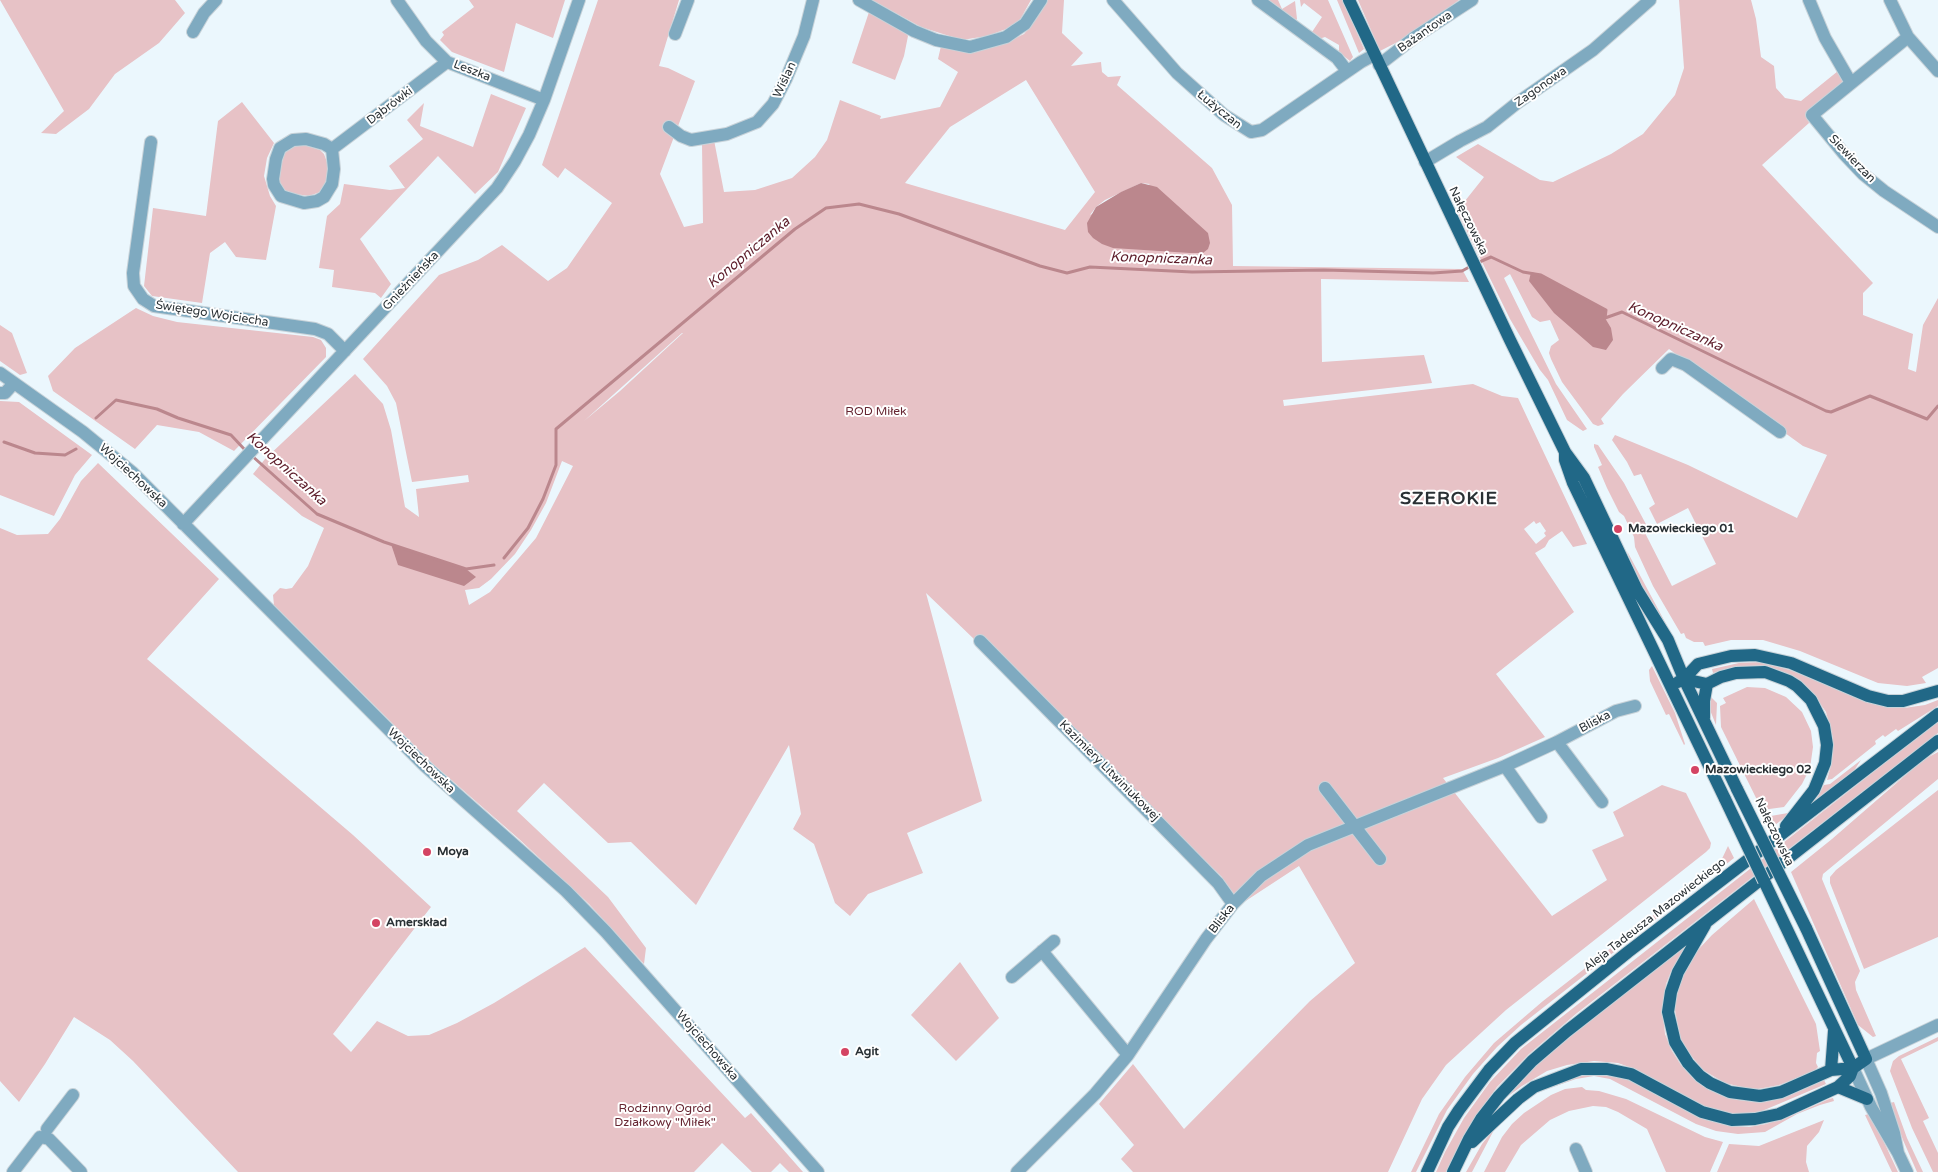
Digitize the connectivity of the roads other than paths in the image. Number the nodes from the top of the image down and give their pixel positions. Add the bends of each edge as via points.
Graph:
1 (216, 0) edge
2 (396, 0) edge
3 (579, 0) edge
4 (688, 0) edge
5 (813, 0) edge
6 (860, 0) edge
7 (1041, 0) edge
8 (1112, 0) edge
9 (1258, 0) edge
10 (1349, 0) edge
11 (1472, 0) edge
12 (1650, 0) edge
13 (1809, 0) edge
14 (1890, 0) edge
15 (193, 32) dead end
16 (675, 34) dead end
17 (1908, 37) junction
18 (1377, 60) junction
19 (447, 62) junction
20 (1347, 71) junction
21 (1938, 71) edge
22 (1851, 83) junction
23 (544, 100) junction
24 (669, 127) dead end
25 (151, 142) dead end
26 (332, 150) junction
27 (1425, 162) junction
28 (1938, 227) edge
29 (345, 351) junction
30 (1662, 368) dead end
31 (0, 373) edge
32 (14, 383) junction
33 (0, 394) edge
34 (1780, 432) dead end
35 (1566, 452) junction
36 (183, 524) junction
37 (980, 641) dead end
38 (1673, 652) junction
39 (1698, 664) junction
40 (1684, 680) junction
41 (1707, 684) junction
42 (1671, 685) junction
43 (1938, 691) edge
44 (1635, 706) dead end
45 (1938, 714) edge
46 (1704, 720) junction
47 (1938, 741) edge
48 (1557, 742) junction
49 (1505, 766) junction
50 (1325, 788) dead end
51 (1602, 802) dead end
52 (1541, 817) dead end
53 (1354, 825) junction
54 (1776, 840) junction
55 (1380, 858) dead end
56 (1233, 904) junction
57 (1708, 921) junction
58 (1054, 941) dead end
59 (1042, 951) junction
60 (1012, 977) dead end
61 (1938, 1025) edge
62 (1834, 1029) junction
63 (1128, 1055) junction
64 (1866, 1059) junction
65 (1853, 1068) junction
66 (1831, 1070) junction
67 (1838, 1087) junction
68 (73, 1094) dead end
69 (1867, 1099) junction
70 (48, 1134) junction
71 (1576, 1150) dead end
72 (1462, 1152) junction
73 (1898, 1153) junction
74 (13, 1172) edge
75 (81, 1172) edge
76 (818, 1172) edge
77 (1017, 1172) edge
78 (1427, 1172) edge
79 (1453, 1172) edge
80 (1586, 1172) edge
81 (1907, 1172) edge

1 - 15 street
2 - 19 street, Leszka via 426,41
3 - 23 street, Gnieźnieńska
4 - 16 street
5 - 24 street, Wiślan via 804,36 786,79 773,104 757,122 728,134 691,140
6 - 7 street via 936,40 970,47 1006,37 1025,24
8 - 20 street, Łużyczan via 1184,80 1224,115 1250,132 1262,130
9 - 20 street via 1337,58
10 - 18 main road, Nałęczowska
11 - 18 street, Bażantowa
12 - 27 street, Zagonowa via 1593,50 1488,127
13 - 22 street via 1825,38
14 - 17 street
17 - 21 street
17 - 22 street, Siewierzan
18 - 20 street, Łużyczan
18 - 27 main road, Nałęczowska
19 - 23 street, Leszka
19 - 26 street, Dąbrówki
22 - 28 street, Siewierzan via 1812,115 1863,174
23 - 29 street, Gnieźnieńska via 523,149 497,188
25 - 29 street, Świętego Wojciecha via 133,273 134,286 143,299 160,308 315,329 328,334
26 - 26 street via 306,139 283,145 274,170 274,185 281,196 304,203 317,202 324,197 332,184
27 - 35 main road, Nałęczowska
29 - 36 street, Gnieźnieńska
30 - 34 street via 1671,359 1686,365
31 - 32 street, Wojciechowska
32 - 33 street via 6,393
32 - 36 street, Wojciechowska via 112,455
35 - 38 main road, Nałęczowska via 1584,478 1637,590
35 - 42 main road, Nałęczowska via 1573,483
36 - 76 street, Wojciechowska via 425,766 592,918
37 - 56 street, Kazimiery Litwiniukowej via 1218,883
38 - 39 main road
38 - 40 main road, Nałęczowska
39 - 40 main road
39 - 43 main road via 1731,656 1767,657 1791,663 1868,696 1888,701
40 - 41 main road
40 - 42 main road
40 - 46 main road, Nałęczowska
41 - 46 main road
41 - 54 main road via 1736,673 1764,672 1797,686 1820,715 1827,745 1823,771 1808,798
42 - 62 main road, Nałęczowska, bridge
44 - 48 street, Bliska via 1616,711
45 - 54 main road, Aleja Tadeusza Mazowieckiego
46 - 64 main road, Nałęczowska, bridge
47 - 57 main road
48 - 49 street, Bliska
48 - 51 street
49 - 52 street
49 - 53 street, Bliska
50 - 53 street
53 - 55 street
53 - 56 street, Bliska via 1290,855 1261,876
54 - 78 main road, Aleja Tadeusza Mazowieckiego via 1515,1043 1489,1070 1462,1106 1448,1127
56 - 63 street, Bliska
57 - 66 main road via 1678,972 1669,1002 1672,1032 1688,1063 1700,1076 1720,1088 1752,1096 1781,1092
57 - 72 main road via 1525,1067 1492,1104
58 - 59 street
59 - 60 street
59 - 63 street
61 - 64 street
62 - 65 main road, Nałęczowska
62 - 66 main road
63 - 77 street, Bliska via 1095,1094
64 - 65 main road
64 - 73 street, Nałęczowska via 1881,1093
65 - 66 main road
65 - 67 main road via 1850,1076
65 - 69 street, Nałęczowska
67 - 69 main road
67 - 72 main road via 1779,1114 1732,1120 1702,1112 1625,1072 1581,1069 1526,1093
68 - 70 street
69 - 73 street, Nałęczowska
70 - 74 street via 37,1139
70 - 75 street
71 - 80 street
72 - 79 main road
73 - 81 street, Nałęczowska

